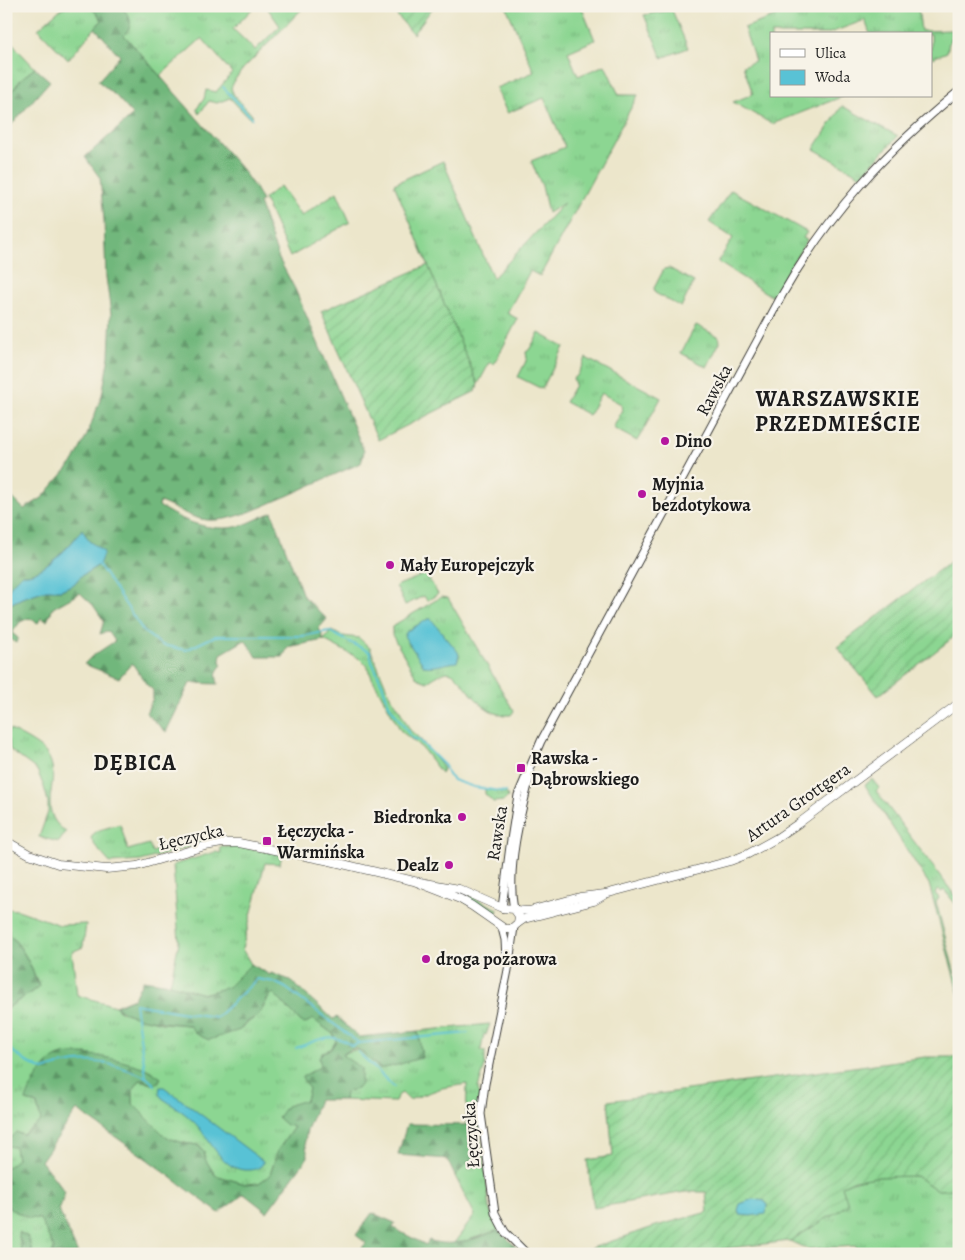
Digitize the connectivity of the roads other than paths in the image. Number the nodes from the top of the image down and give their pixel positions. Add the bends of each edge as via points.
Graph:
1 (959, 91) edge
2 (959, 703) edge
3 (532, 766) junction
4 (6, 841) edge
5 (414, 881) junction
6 (605, 894) junction
7 (502, 908) junction
8 (515, 909) junction
9 (516, 925) junction
10 (500, 926) junction
11 (506, 980) junction
12 (527, 1254) edge

1 - 3 street, Rawska via 906,136 860,184 796,271 552,720
2 - 6 main road, Artura Grottgera via 794,826 748,854
3 - 7 street, Rawska via 518,795
3 - 8 street, Rawska via 522,805 515,855 512,893
4 - 5 main road, Łęczycka via 45,860 72,867 106,869 137,866 204,846 239,843
5 - 7 main road, Łęczycka via 464,890
5 - 10 main road, Łęczycka via 460,899
6 - 8 main road, Artura Grottgera via 532,910
6 - 9 main road, Artura Grottgera via 594,901
7 - 8 main road
7 - 10 main road via 497,917
8 - 9 main road via 519,916
9 - 10 main road via 508,929
9 - 11 street, Łęczycka
10 - 11 street, Łęczycka via 506,945
11 - 12 street, Łęczycka via 484,1084 481,1114 492,1202 502,1228

